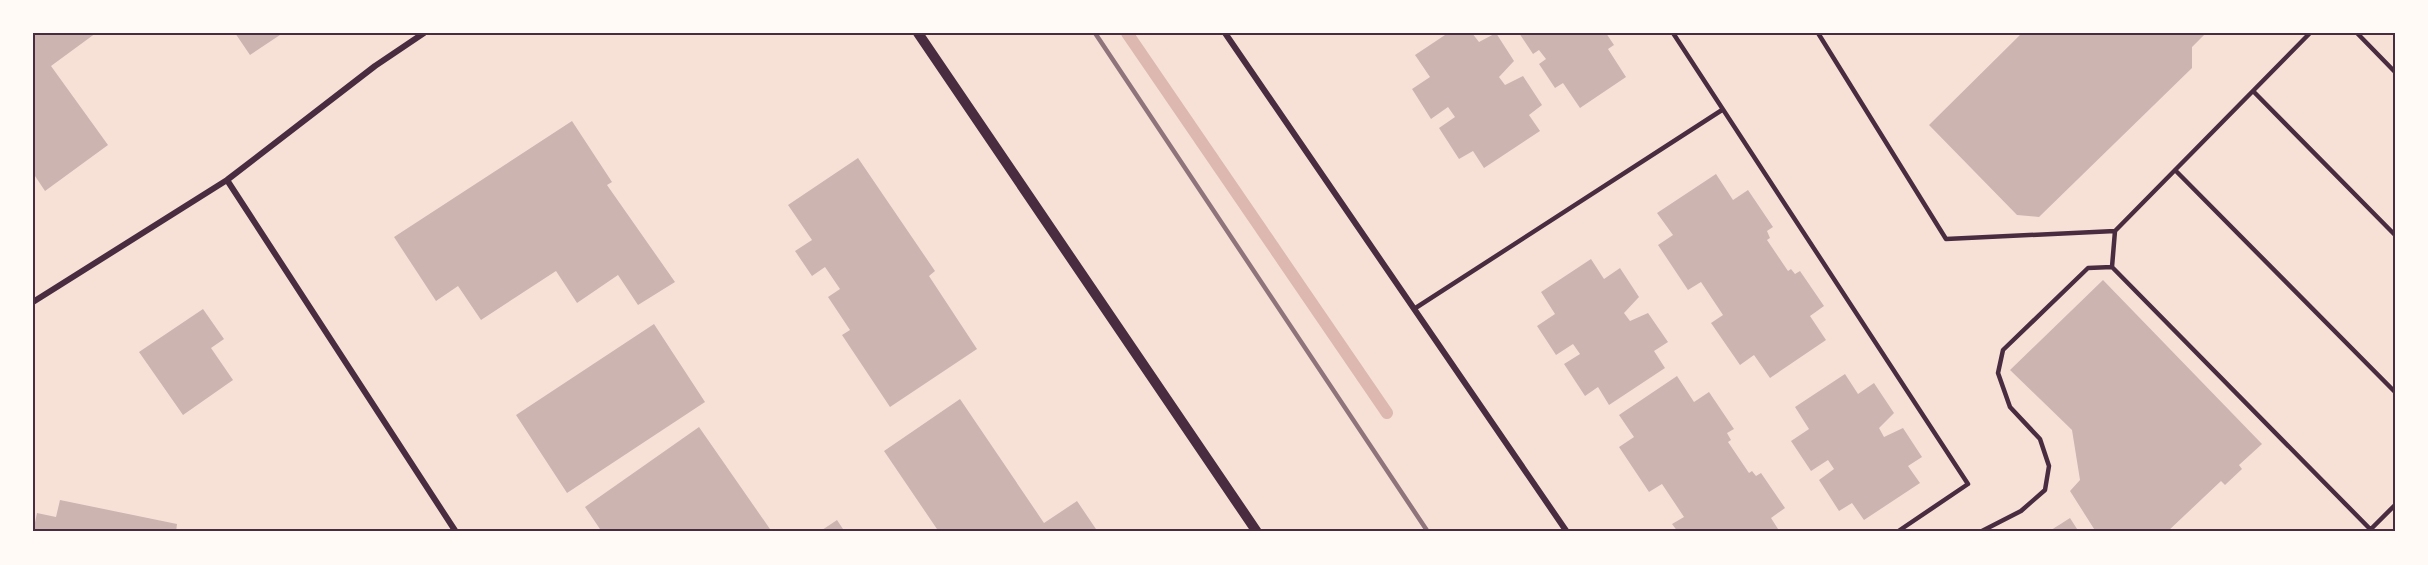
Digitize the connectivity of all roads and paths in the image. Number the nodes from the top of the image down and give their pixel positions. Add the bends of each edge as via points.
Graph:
1 (424, 33) edge
2 (918, 33) edge
3 (1225, 33) edge
4 (1673, 33) edge
5 (1818, 33) edge
6 (2310, 33) edge
7 (2356, 33) edge
8 (2395, 72) edge
9 (2253, 91) junction
10 (1722, 110) junction
11 (2175, 170) junction
12 (227, 180) junction
13 (2115, 231) junction
14 (2395, 235) edge
15 (2112, 267) junction
16 (33, 302) edge
17 (1414, 309) junction
18 (2395, 392) edge
19 (2395, 505) edge
20 (2370, 531) edge
21 (456, 532) edge
22 (1257, 532) edge
23 (1567, 532) edge
24 (1897, 532) edge
25 (1980, 532) edge

1 - 12 street
2 - 22 street
3 - 17 street
4 - 10 lane
5 - 13 lane via 1946,239
6 - 9 lane
7 - 8 lane
9 - 11 lane
9 - 14 lane
10 - 17 lane
10 - 24 lane via 1968,484
11 - 13 lane
11 - 18 lane
12 - 16 street
12 - 21 street
13 - 15 lane
15 - 20 lane
15 - 25 lane via 2088,268 2003,351 1998,373 2010,407 2040,439 2049,465 2045,489 2021,511
17 - 23 street
19 - 20 lane

